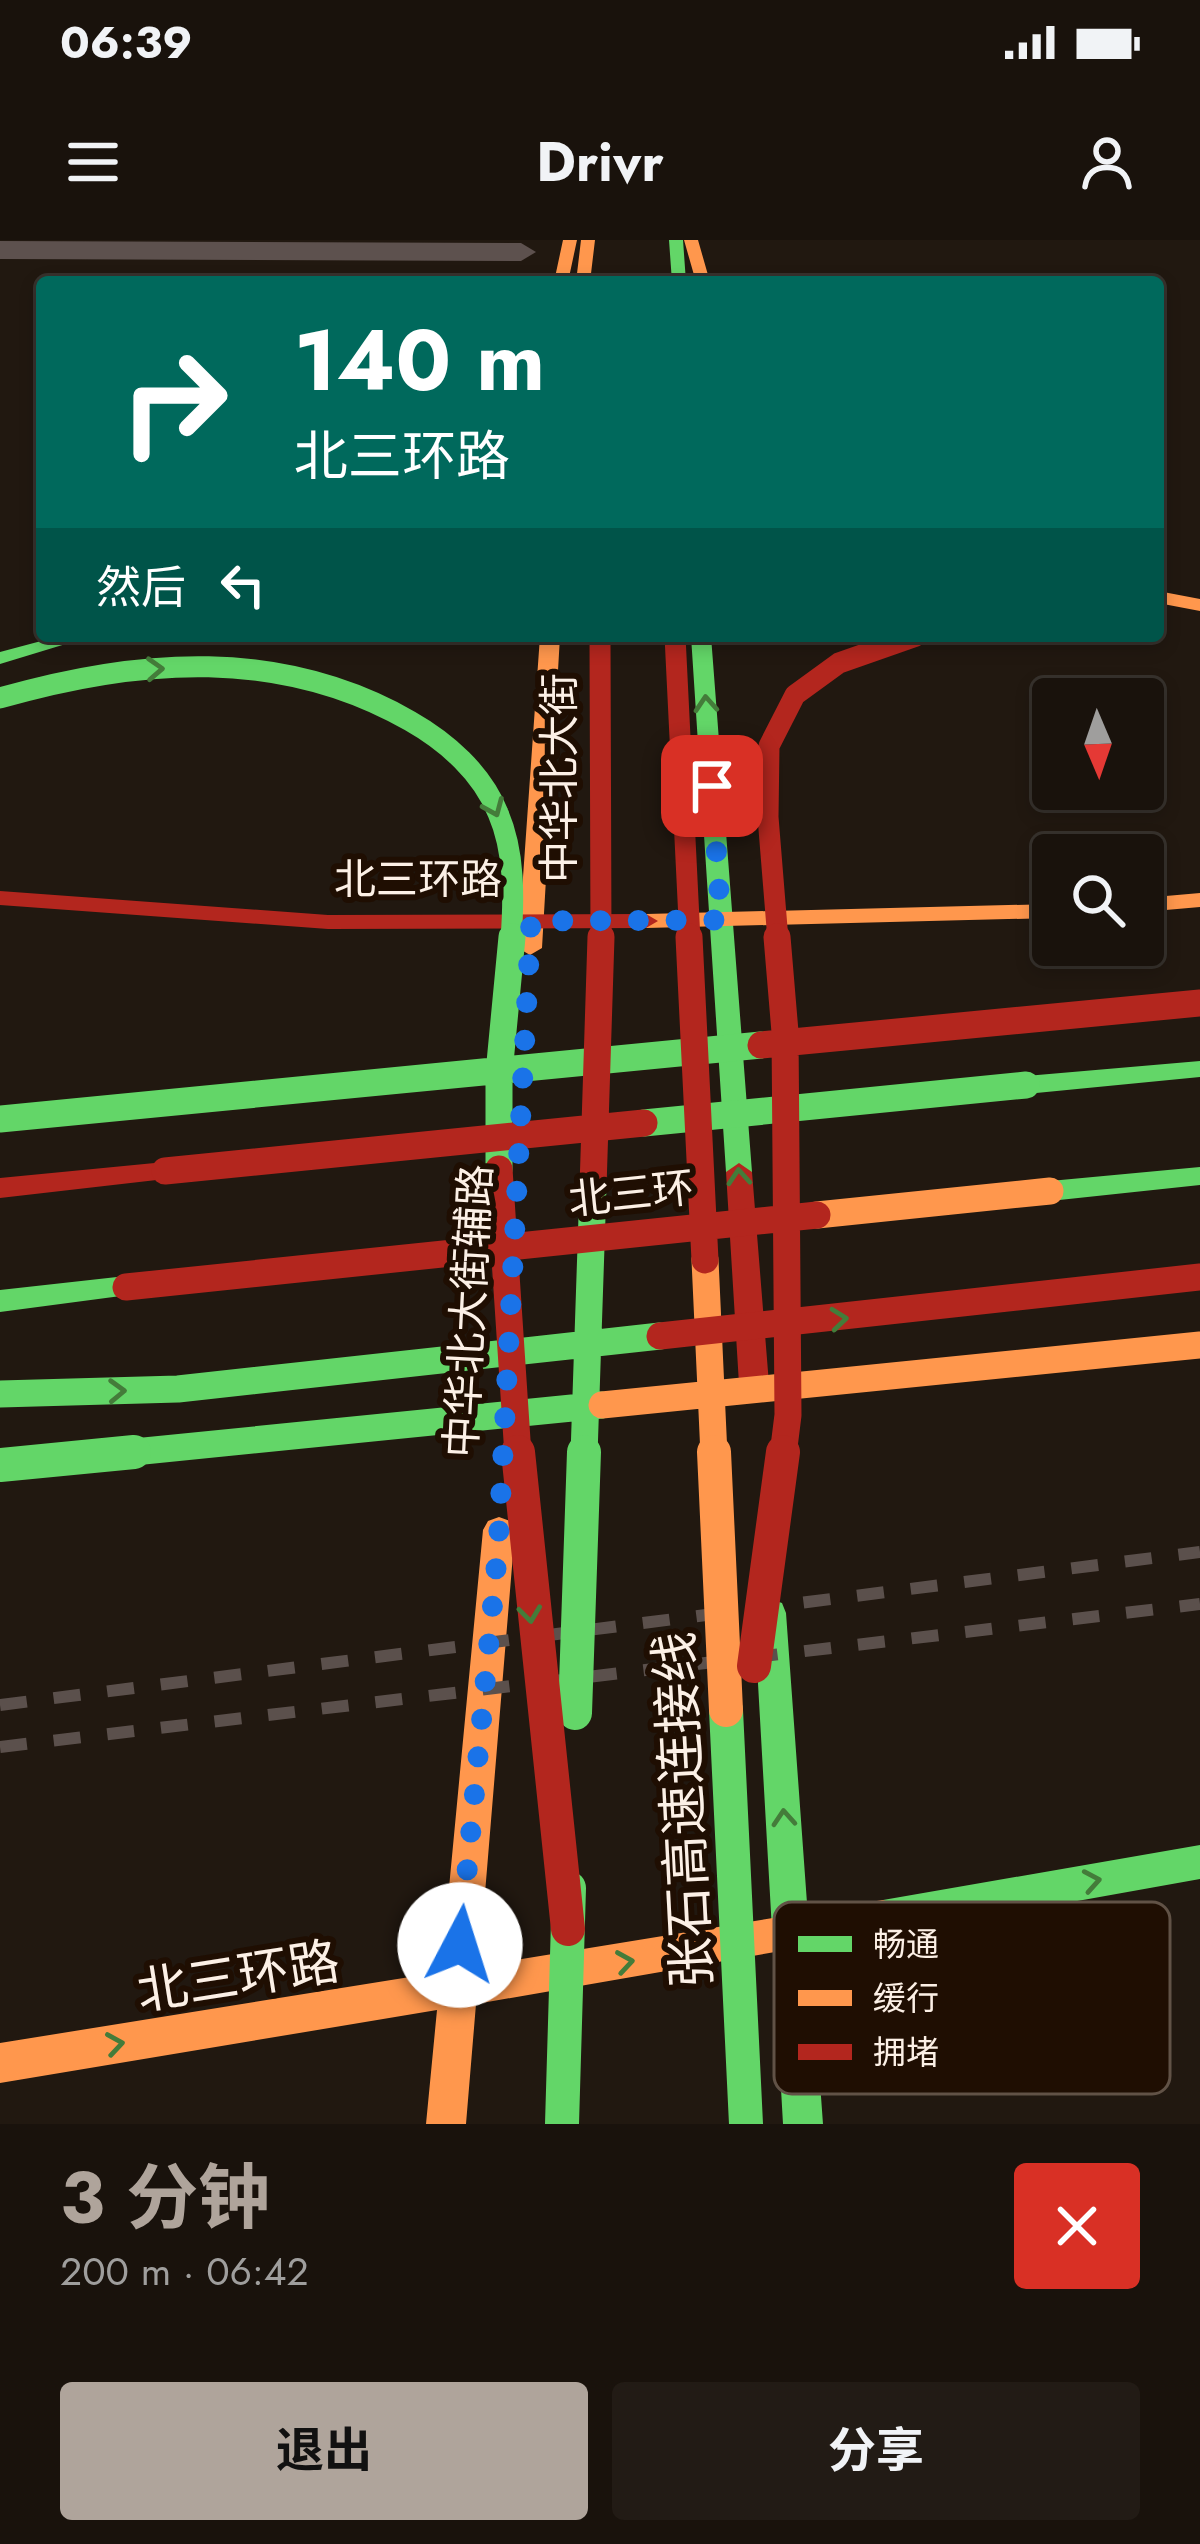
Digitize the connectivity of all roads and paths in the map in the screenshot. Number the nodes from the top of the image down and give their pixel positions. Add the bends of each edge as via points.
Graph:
1 (570, 240) edge
2 (588, 240) edge
3 (608, 240) edge
4 (658, 240) edge
5 (676, 240) edge
6 (692, 240) edge
7 (0, 250) edge
8 (521, 252) dead end
9 (562, 276) edge
10 (585, 276) edge
11 (608, 276) edge
12 (660, 276) edge
13 (679, 276) edge
14 (701, 276) edge
15 (1164, 597) edge
16 (1200, 603) edge
17 (1164, 623) edge
18 (1200, 627) edge
19 (60, 642) edge
20 (550, 642) edge
21 (600, 642) edge
22 (675, 642) edge
23 (701, 642) edge
24 (899, 642) edge
25 (0, 658) edge
26 (0, 695) edge
27 (0, 898) edge
28 (1200, 901) edge
29 (1164, 904) edge
30 (1032, 911) edge
31 (721, 920) junction
32 (531, 921) junction
33 (1200, 1004) edge
34 (1200, 1069) edge
35 (0, 1094) edge
36 (182, 1101) junction
37 (0, 1119) edge
38 (1200, 1176) edge
39 (0, 1188) edge
40 (1200, 1277) edge
41 (0, 1300) edge
42 (1200, 1345) edge
43 (0, 1394) edge
44 (0, 1465) edge
45 (731, 1830) junction
46 (1200, 1862) edge
47 (790, 1902) edge
48 (973, 1902) edge
49 (568, 1929) junction
50 (774, 1937) edge
51 (456, 1989) junction
52 (0, 2063) edge
53 (801, 2094) edge
54 (446, 2124) edge
55 (562, 2124) edge
56 (746, 2124) edge
57 (803, 2124) edge

1 - 9 main road
2 - 10 main road
3 - 11 main road
4 - 12 main road
5 - 13 main road
6 - 14 main road
7 - 8 street
15 - 16 main road
17 - 18 main road
19 - 25 main road
20 - 32 main road, 中华北大街辅路
21 - 49 main road, 中华北大街, bridge via 602,946
22 - 45 main road, 张石高速连接线, bridge
31 -> 23 main road
24 - 45 main road, bridge via 839,663 795,695 769,746 785,1032 788,1415
26 -> 49 main road, bridge via 163,667 268,670 382,701 458,751 495,802 510,899 497,1113 520,1531
27 - 32 main road, 北三环路 via 328,922
28 - 29 main road
30 - 31 main road, 北三环路
31 - 32 main road, 北三环路
47 -> 31 main road
32 - 51 main road, 中华北大街辅路 via 498,1548
33 - 36 main road, bridge
34 - 39 main road, 北三环, bridge
35 - 36 main road, bridge
36 - 37 main road, bridge
38 - 41 main road, 北三环, bridge
43 -> 40 main road, bridge via 178,1389
42 - 44 main road, bridge
45 - 56 main road, 张石高速连接线, bridge
48 -> 46 main road, 北三环路
49 - 55 main road, bridge
51 -> 50 main road, 北三环路
52 -> 51 main road, 北三环路
51 - 54 main road, 中华北大街辅路
53 - 57 main road

